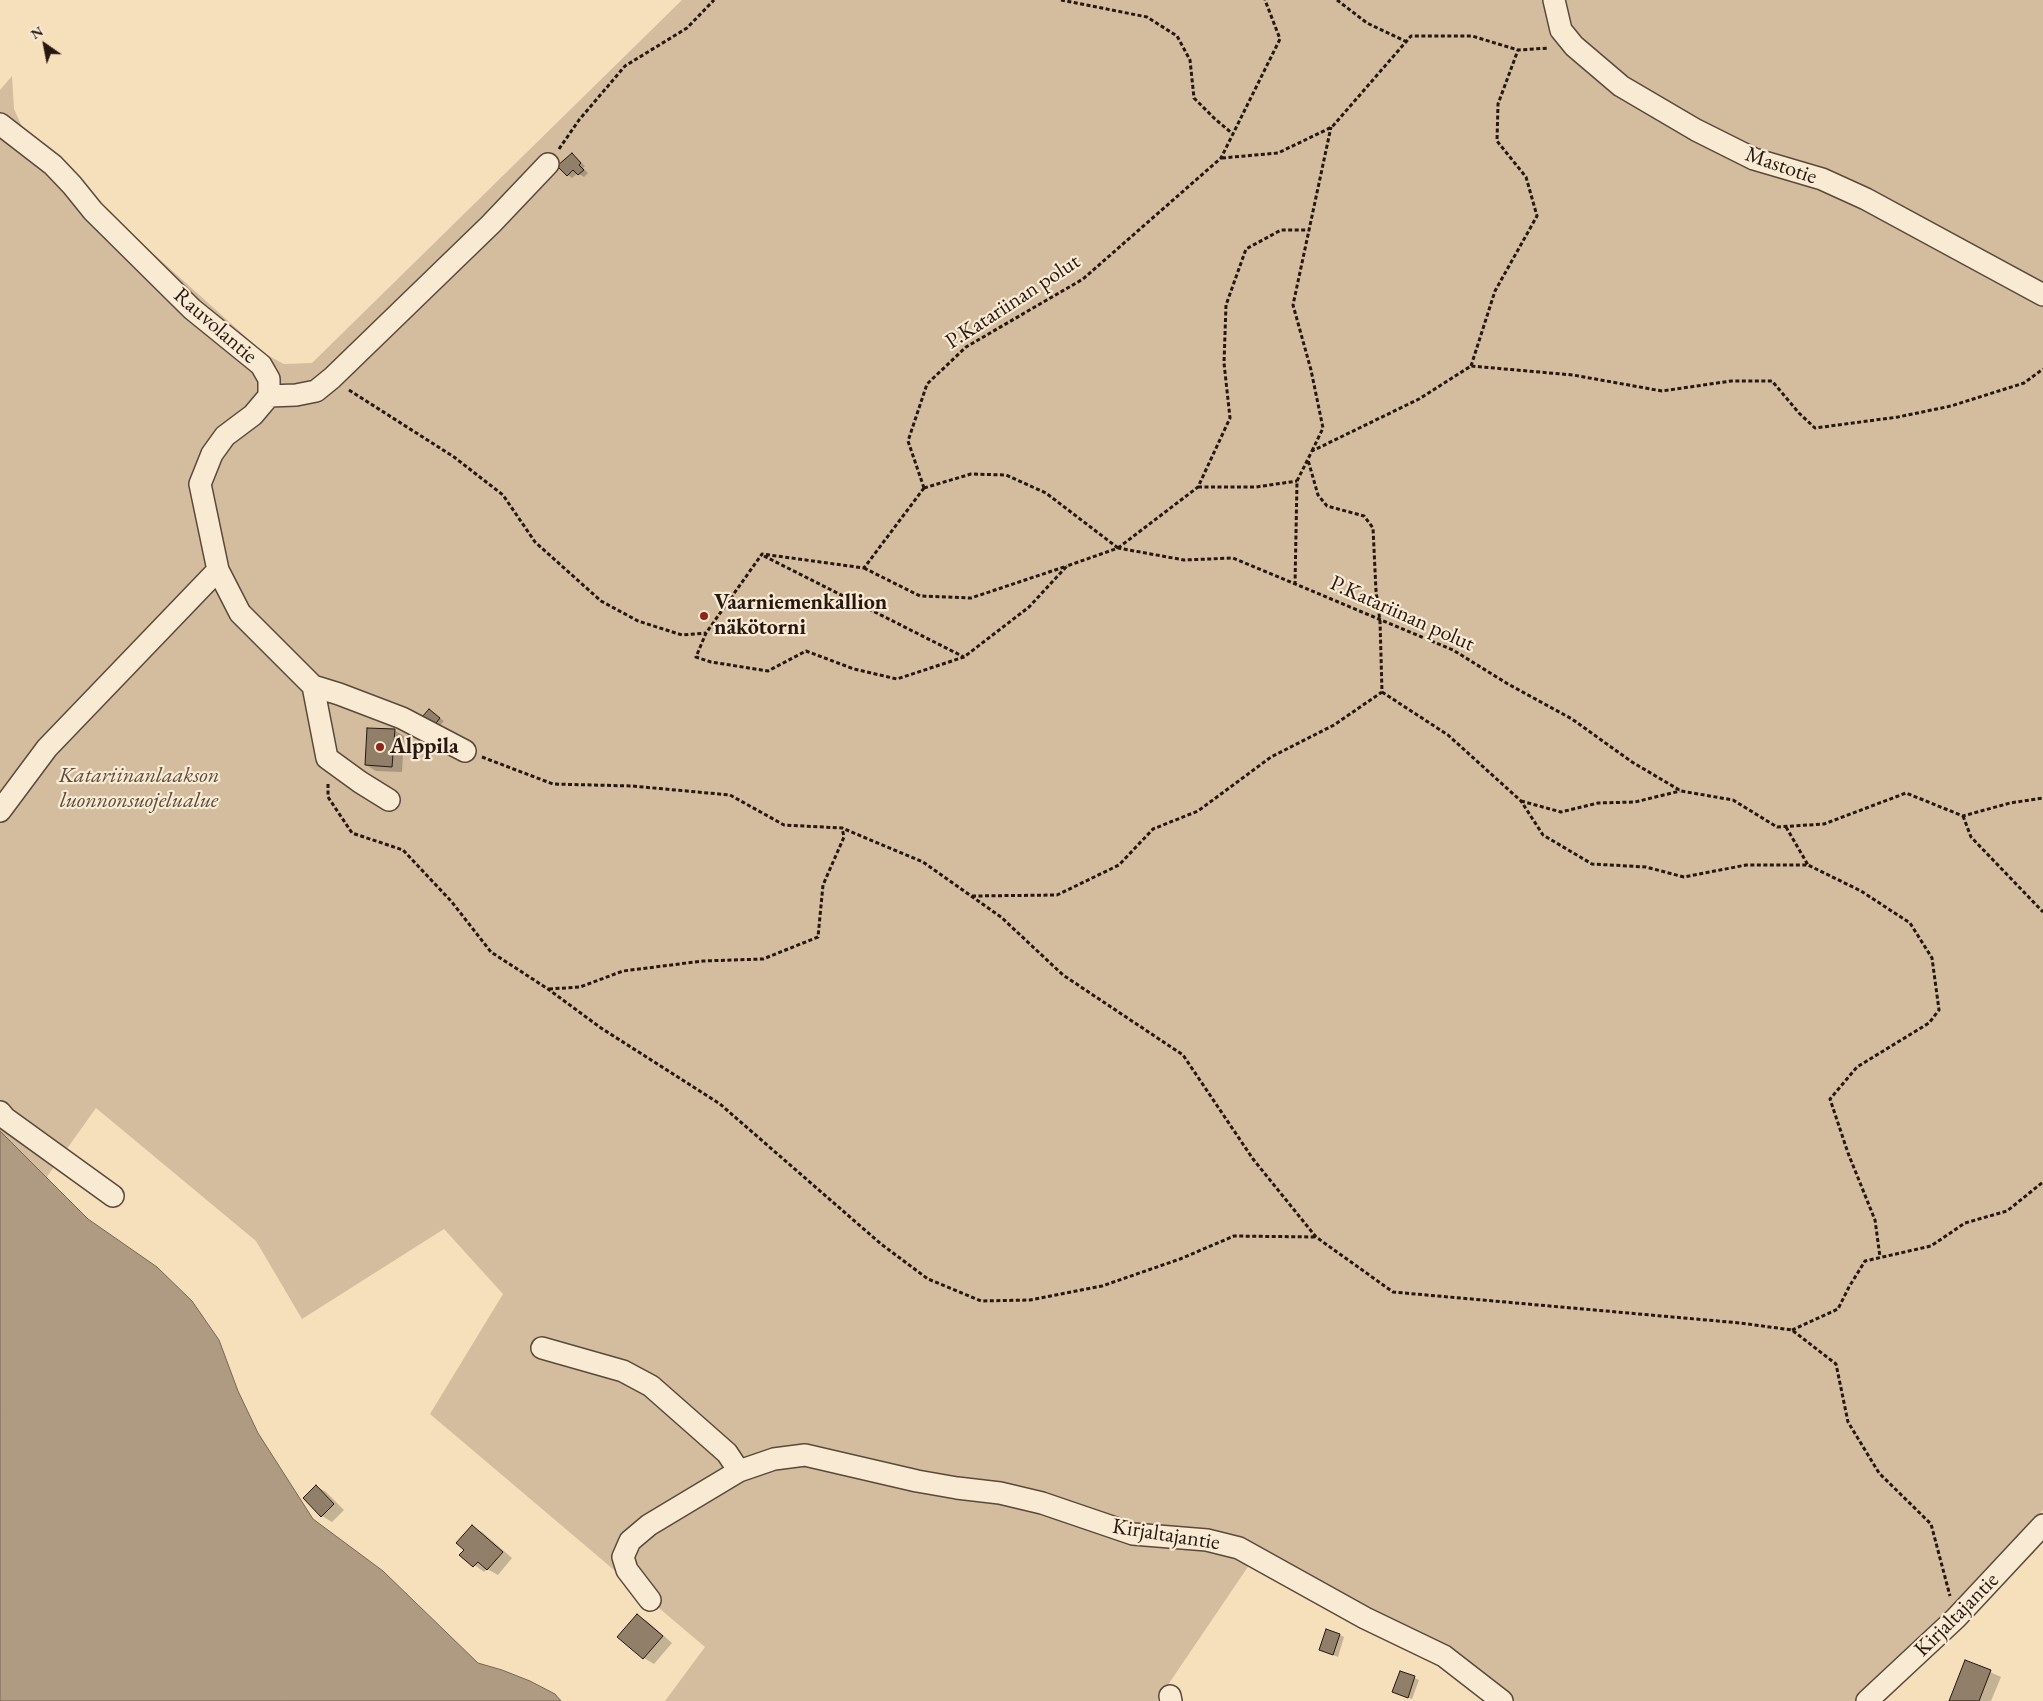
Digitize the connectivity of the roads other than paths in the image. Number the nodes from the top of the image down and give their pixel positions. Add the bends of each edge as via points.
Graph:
1 (1554, 0) edge
2 (0, 124) edge
3 (548, 164) road end
4 (2043, 295) edge
5 (269, 396) junction
6 (218, 570) junction
7 (313, 686) junction
8 (465, 751) road end
9 (389, 800) dead end
10 (0, 811) edge
11 (0, 1112) edge
12 (113, 1196) dead end
13 (542, 1348) dead end
14 (739, 1471) junction
15 (2043, 1525) edge
16 (650, 1600) dead end
17 (1502, 1701) edge
18 (1867, 1701) edge

1 - 4 street, Mastotie via 1561,30 1574,46 1621,86 1754,160 1822,179 1866,199
2 - 5 street, Rauvolantie via 53,165 93,211 192,309 261,365 269,379
3 - 5 street via 491,224 332,378 316,391
5 - 6 street via 253,414 225,436 212,454 200,484
6 - 7 street via 240,613
6 - 10 street via 47,748
7 - 8 street via 402,718
7 - 9 street via 327,758
11 - 12 street
13 - 14 street via 623,1371 651,1386 727,1453
14 - 16 street, Kirjaltajantie via 648,1525 630,1541 623,1557 627,1570
14 - 17 street, Kirjaltajantie via 774,1459 805,1455 1042,1503 1133,1534 1207,1540 1239,1548 1365,1618 1444,1656
15 - 18 street, Kirjaltajantie via 1956,1618

